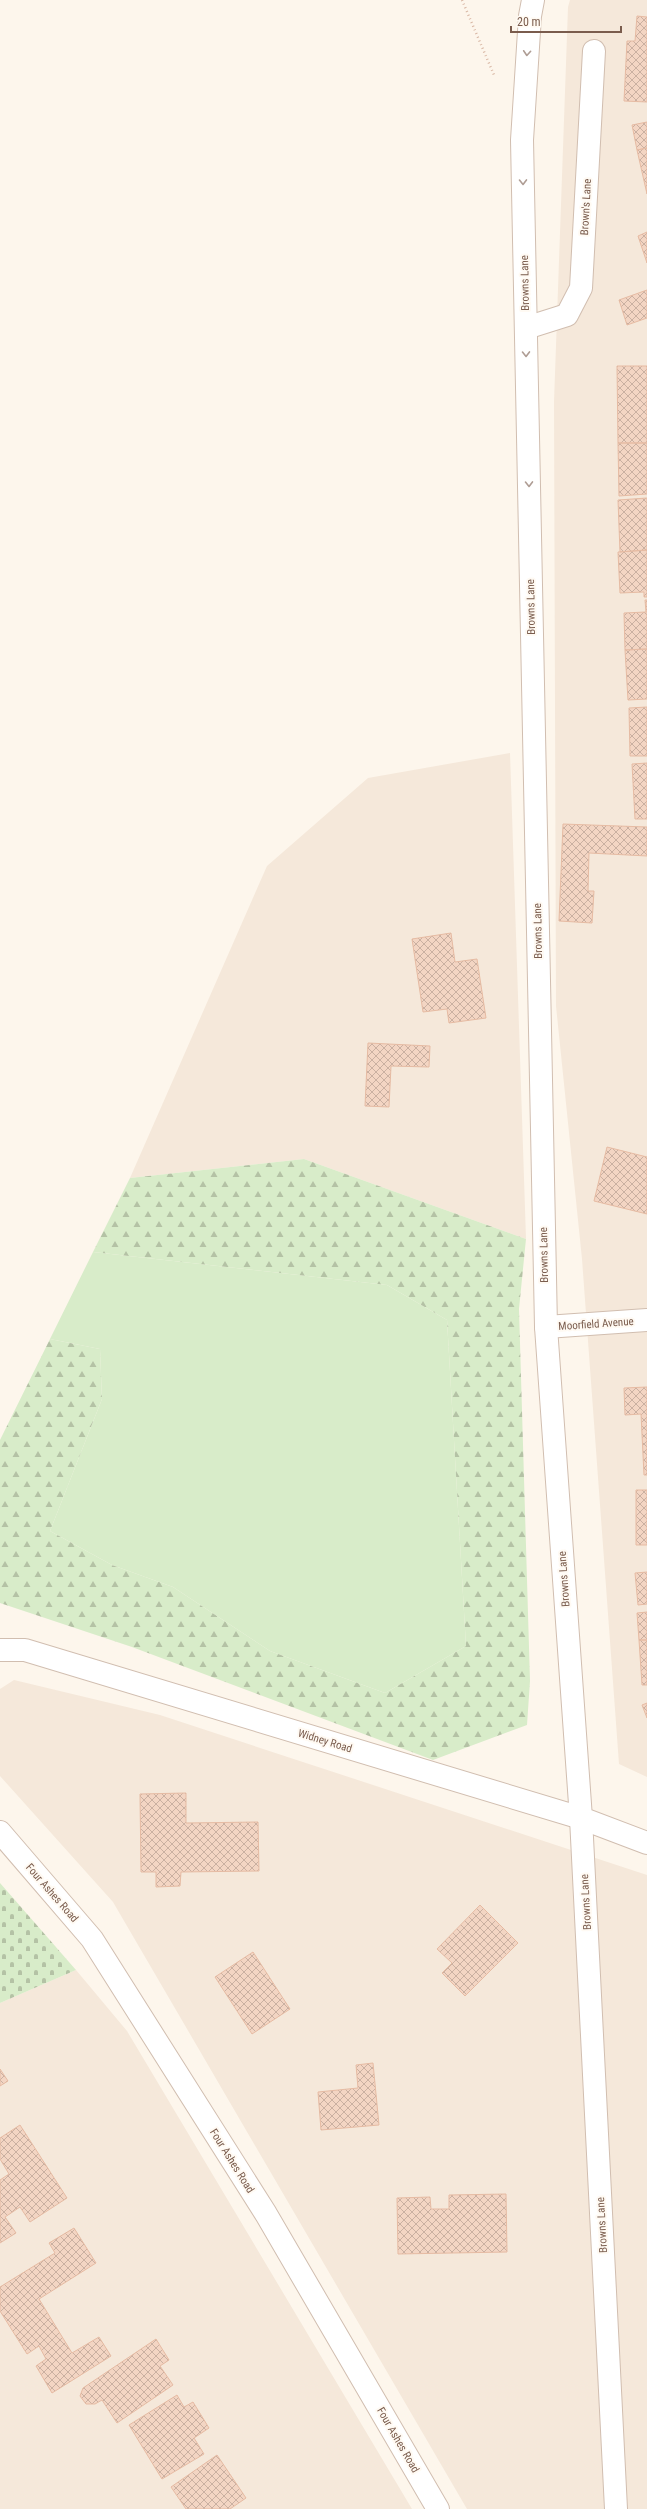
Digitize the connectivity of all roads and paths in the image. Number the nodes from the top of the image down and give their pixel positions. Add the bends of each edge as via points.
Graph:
1 (462, 0) edge
2 (533, 0) edge
3 (594, 52) dead end
4 (495, 77) dead end
5 (526, 328) junction
6 (647, 1320) edge
7 (546, 1327) junction
8 (0, 1650) edge
9 (581, 1818) junction
10 (0, 1832) edge
11 (647, 1843) edge
12 (438, 2509) edge
13 (616, 2509) edge

1 - 4 path
2 -> 5 street, Browns Lane via 522,140
3 - 5 street, Brown's Lane via 582,288 567,316
5 -> 7 street, Browns Lane
6 - 7 street, Moorfield Avenue
7 - 9 street, Browns Lane
8 - 9 street, Widney Road via 25,1650
9 - 11 street, Widney Road
9 - 13 street, Browns Lane
10 - 12 street, Four Ashes Road via 92,1939 266,2214

